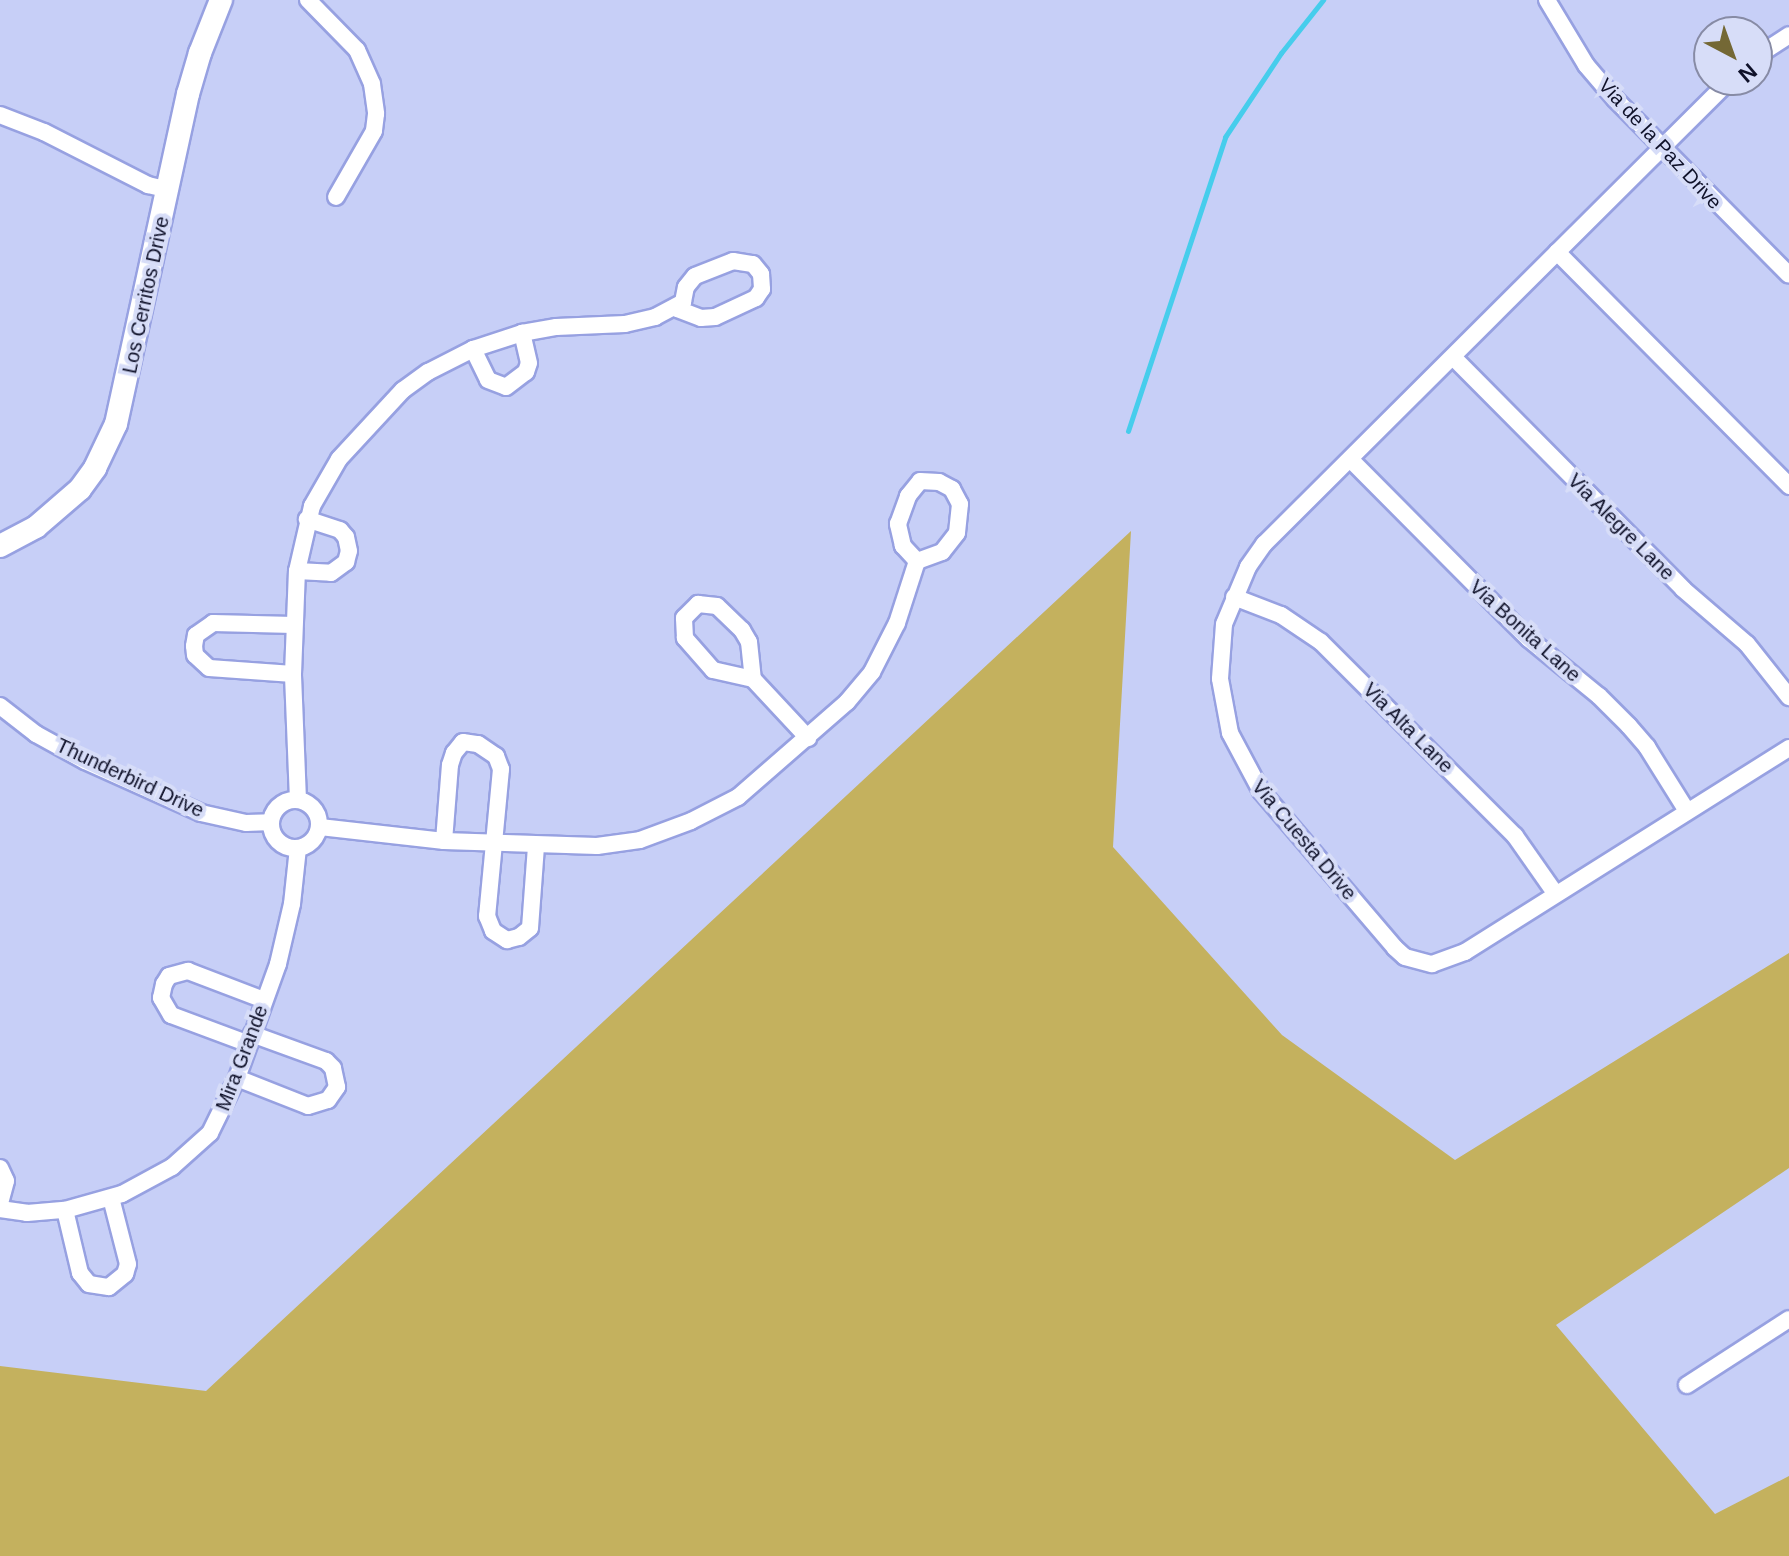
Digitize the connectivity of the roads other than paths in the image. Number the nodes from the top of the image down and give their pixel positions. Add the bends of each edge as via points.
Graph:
1 (221, 0) edge
2 (308, 0) edge
3 (1547, 0) edge
4 (1714, 96) edge
5 (0, 115) edge
6 (1662, 149) junction
7 (169, 190) junction
8 (336, 197) dead end
9 (1557, 252) junction
10 (1789, 275) edge
11 (677, 309) junction
12 (522, 333) junction
13 (473, 349) junction
14 (1453, 357) junction
15 (1350, 459) junction
16 (1789, 486) edge
17 (307, 519) junction
18 (0, 546) edge
19 (917, 561) junction
20 (297, 571) junction
21 (1234, 597) junction
22 (294, 625) junction
23 (293, 674) junction
24 (753, 679) junction
25 (1789, 697) edge
26 (0, 706) edge
27 (808, 738) junction
28 (1789, 748) edge
29 (298, 800) junction
30 (1687, 811) junction
31 (271, 822) junction
32 (320, 827) junction
33 (444, 841) junction
34 (493, 844) junction
35 (536, 846) junction
36 (298, 848) junction
37 (1555, 893) junction
38 (264, 1000) junction
39 (251, 1039) junction
40 (237, 1078) junction
41 (0, 1168) edge
42 (111, 1198) junction
43 (0, 1203) edge
44 (0, 1209) edge
45 (65, 1210) junction
46 (1789, 1319) edge
47 (1687, 1385) dead end

1 - 7 street, Los Cerritos Drive via 196,67
2 - 8 street via 357,50 372,84 374,131
3 - 6 street, Via de la Paz Drive via 1586,65
4 - 6 street, Via Cuesta Drive
5 - 7 street
6 - 9 street, Via Cuesta Drive
6 - 10 street, Via de la Paz Drive
7 - 18 street, Los Cerritos Drive via 116,424 80,489 36,527
9 - 14 street, Via Cuesta Drive
9 - 16 street
11 - 11 street via 695,276 743,260 761,274 762,289 756,298 715,317
11 - 12 street via 625,324
12 - 13 street
12 - 13 street via 529,363 526,372 506,387 488,380
13 - 17 street via 428,372 384,407 339,459
14 - 15 street, Via Cuesta Drive
14 - 25 street, Via Alegre Lane via 1683,589 1747,644
15 - 21 street, Via Cuesta Drive via 1264,544
15 - 30 street, Via Bonita Lane via 1529,639 1629,726
17 - 20 street
17 - 20 street via 340,530 349,551 346,562 331,573
19 - 19 street via 942,552 957,533 960,504 952,489 939,482 920,481 898,524 903,546
19 - 27 street via 897,623 872,672
20 - 22 street
21 - 37 street, Via Alta Lane via 1281,615 1321,642 1515,836
21 - 37 street, Via Cuesta Drive via 1224,624 1220,679 1230,733 1243,763 1395,948 1418,962 1449,960
22 - 23 street
22 - 23 street via 213,623 196,635 194,646 195,655 209,668
23 - 29 street
24 - 24 street via 709,667 683,633 690,609 712,604 742,630 749,642
24 - 27 street
26 - 31 street, Thunderbird Drive via 85,761 201,813 246,823
27 - 35 street via 738,797 691,821 640,840
28 - 30 street, Via Cuesta Drive
29 - 31 street via 278,807
29 - 32 street via 316,810
30 - 37 street, Via Cuesta Drive
31 - 36 street via 275,838
32 - 33 street
32 - 36 street via 312,842
33 - 34 street
33 - 34 street via 450,765 463,742 478,744 496,756 501,769
34 - 35 street
34 - 35 street via 487,916 493,931 507,940 530,928
36 - 38 street, Mira Grande via 286,934
38 - 39 street, Mira Grande
38 - 39 street via 188,971 178,971 164,984 161,998 171,1015
39 - 40 street, Mira Grande
39 - 40 street via 326,1061 337,1087 328,1100 308,1106
40 - 42 street, Mira Grande via 220,1117 193,1151 142,1185
41 - 43 street via 6,1181
42 - 45 street, Mira Grande
42 - 45 street via 128,1264 125,1274 109,1287 89,1284 80,1273
44 - 45 street, Mira Grande
46 - 47 street

